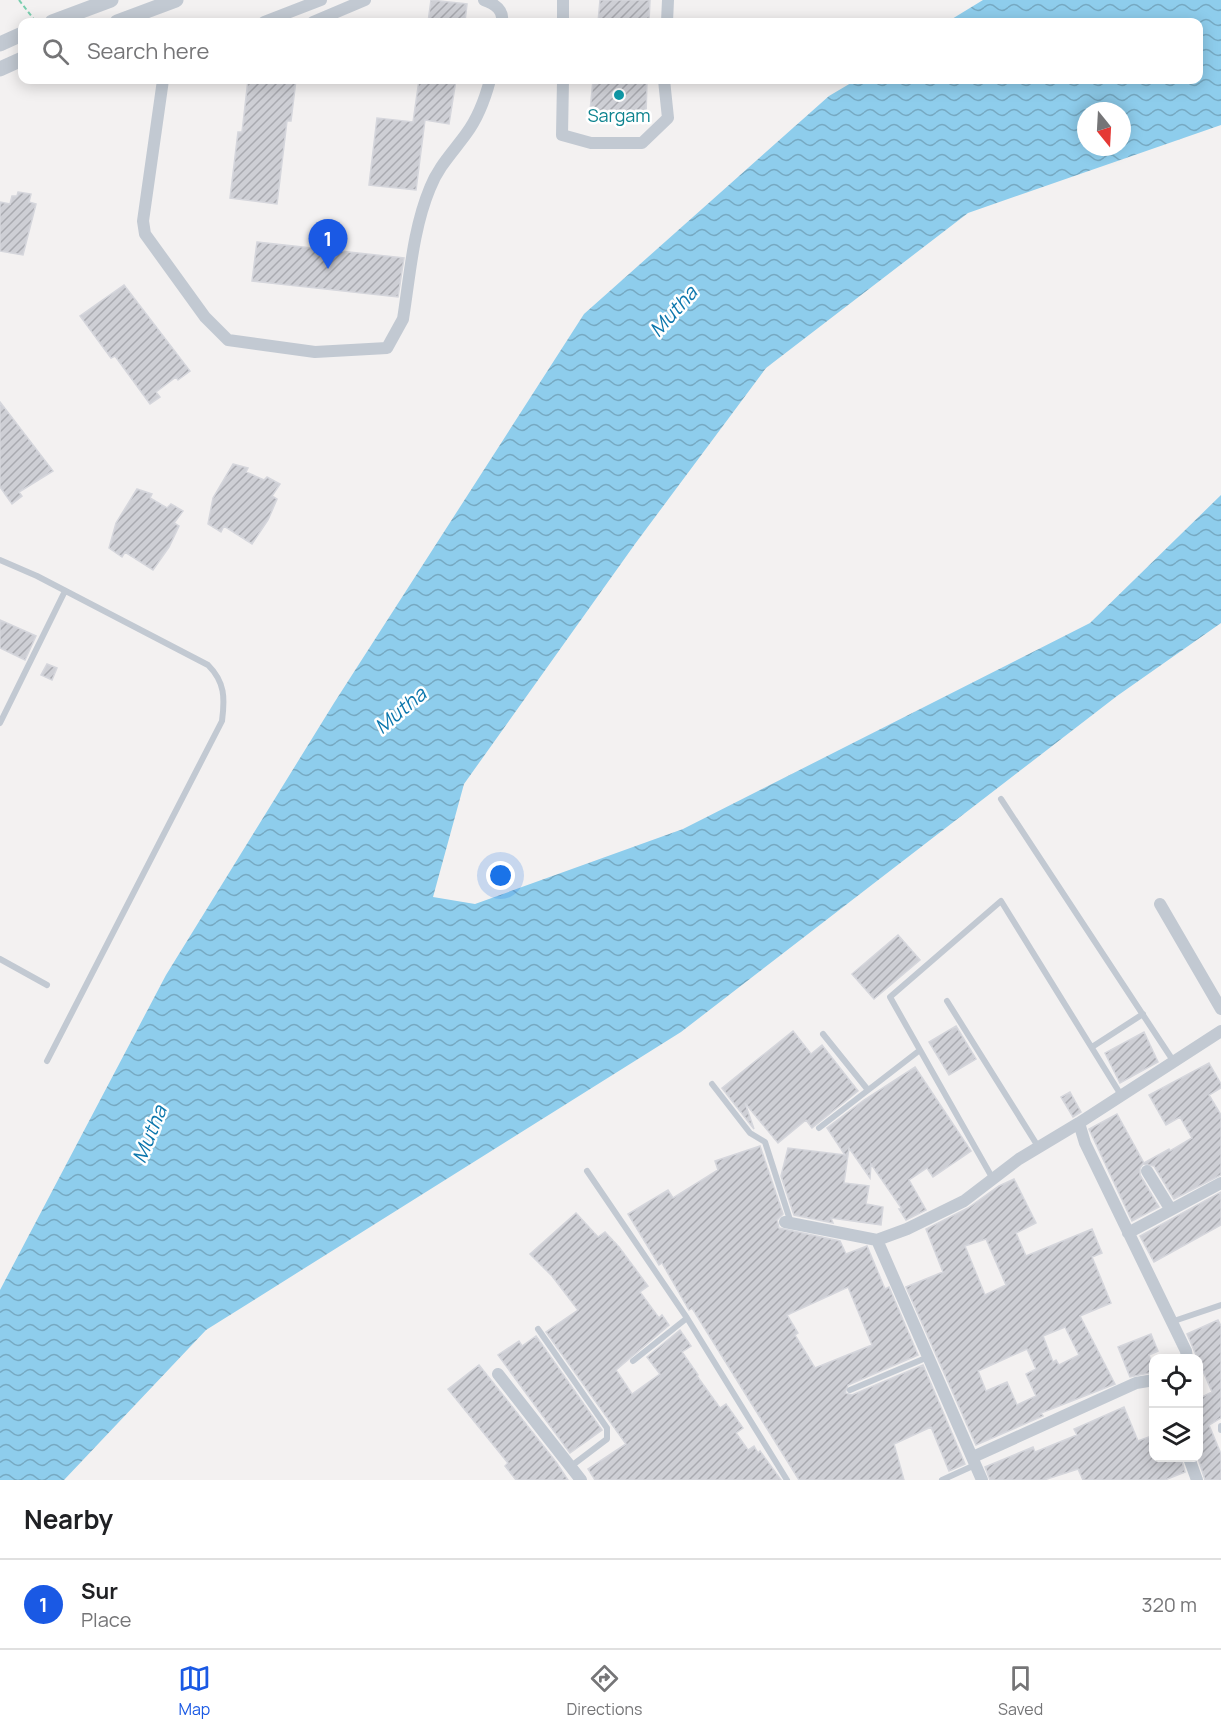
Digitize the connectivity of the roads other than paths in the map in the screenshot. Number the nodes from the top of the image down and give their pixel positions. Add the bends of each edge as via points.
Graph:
1 (111, 0) edge
2 (176, 0) edge
3 (321, 0) edge
4 (365, 0) edge
5 (484, 0) edge
6 (563, 0) edge
7 (668, 0) edge
8 (63, 18) edge
9 (128, 18) edge
10 (274, 18) edge
11 (322, 18) edge
12 (503, 18) edge
13 (563, 18) edge
14 (667, 18) edge
15 (18, 36) edge
16 (0, 44) edge
17 (18, 61) edge
18 (0, 69) edge
19 (163, 84) edge
20 (489, 84) edge
21 (563, 84) edge
22 (664, 84) edge
23 (0, 560) edge
24 (65, 591) junction
25 (0, 723) edge
26 (1001, 799) dead end
27 (1160, 904) dead end
28 (0, 959) edge
29 (47, 985) dead end
30 (948, 1001) dead end
31 (1221, 1008) edge
32 (1143, 1014) junction
33 (1221, 1031) edge
34 (823, 1034) dead end
35 (1092, 1047) junction
36 (920, 1050) junction
37 (46, 1061) dead end
38 (1174, 1062) junction
39 (712, 1084) dead end
40 (868, 1090) junction
41 (1121, 1096) junction
42 (1079, 1123) junction
43 (819, 1128) dead end
44 (1040, 1148) junction
45 (587, 1171) dead end
46 (1147, 1171) dead end
47 (993, 1179) junction
48 (1221, 1183) edge
49 (1171, 1210) junction
50 (788, 1222) joint
51 (1128, 1233) junction
52 (877, 1240) junction
53 (1221, 1305) edge
54 (687, 1318) junction
55 (1171, 1322) junction
56 (538, 1329) dead end
57 (1186, 1354) edge
58 (929, 1357) junction
59 (633, 1361) dead end
60 (498, 1374) dead end
61 (1149, 1381) edge
62 (850, 1390) dead end
63 (974, 1461) junction
64 (1190, 1462) edge
65 (570, 1467) junction
66 (581, 1480) edge
67 (787, 1480) edge
68 (942, 1480) edge
69 (982, 1480) edge
70 (1197, 1480) edge

1 - 8 street
2 - 9 street
3 - 10 street
4 - 11 street
5 - 12 street via 495,4
6 - 13 street
7 - 14 street
15 - 16 street
17 - 18 street
19 - 20 street via 143,221 145,234 205,316 228,340 315,352 387,348 397,334 403,319 418,221 430,186 467,132
21 - 22 street via 562,135 591,143 642,143 668,118
23 - 24 lane
24 - 25 lane
24 - 37 lane via 208,665 223,686 225,702 222,721
26 - 32 lane
27 - 31 street
28 - 29 lane
30 - 44 lane
32 - 35 lane
32 - 38 lane
33 - 38 street
34 - 40 lane
35 - 36 lane via 1001,901 890,997
35 - 41 lane
36 - 40 lane
36 - 47 lane
38 - 41 street
39 - 50 lane via 750,1133 765,1142
40 - 43 lane
41 - 42 street
42 - 44 street
42 - 51 street
44 - 47 street
45 - 54 lane
46 - 49 street
47 - 52 street via 963,1201
48 - 49 street
49 - 51 street
50 - 52 street
51 - 55 street
52 - 58 street
53 - 55 lane
54 - 59 lane
54 - 67 lane
55 - 57 street
56 - 65 lane via 607,1428 607,1438
58 - 62 lane
58 - 63 street
60 - 65 street
61 - 63 street via 1137,1383
63 - 68 lane
63 - 69 street
64 - 70 street
65 - 66 street

